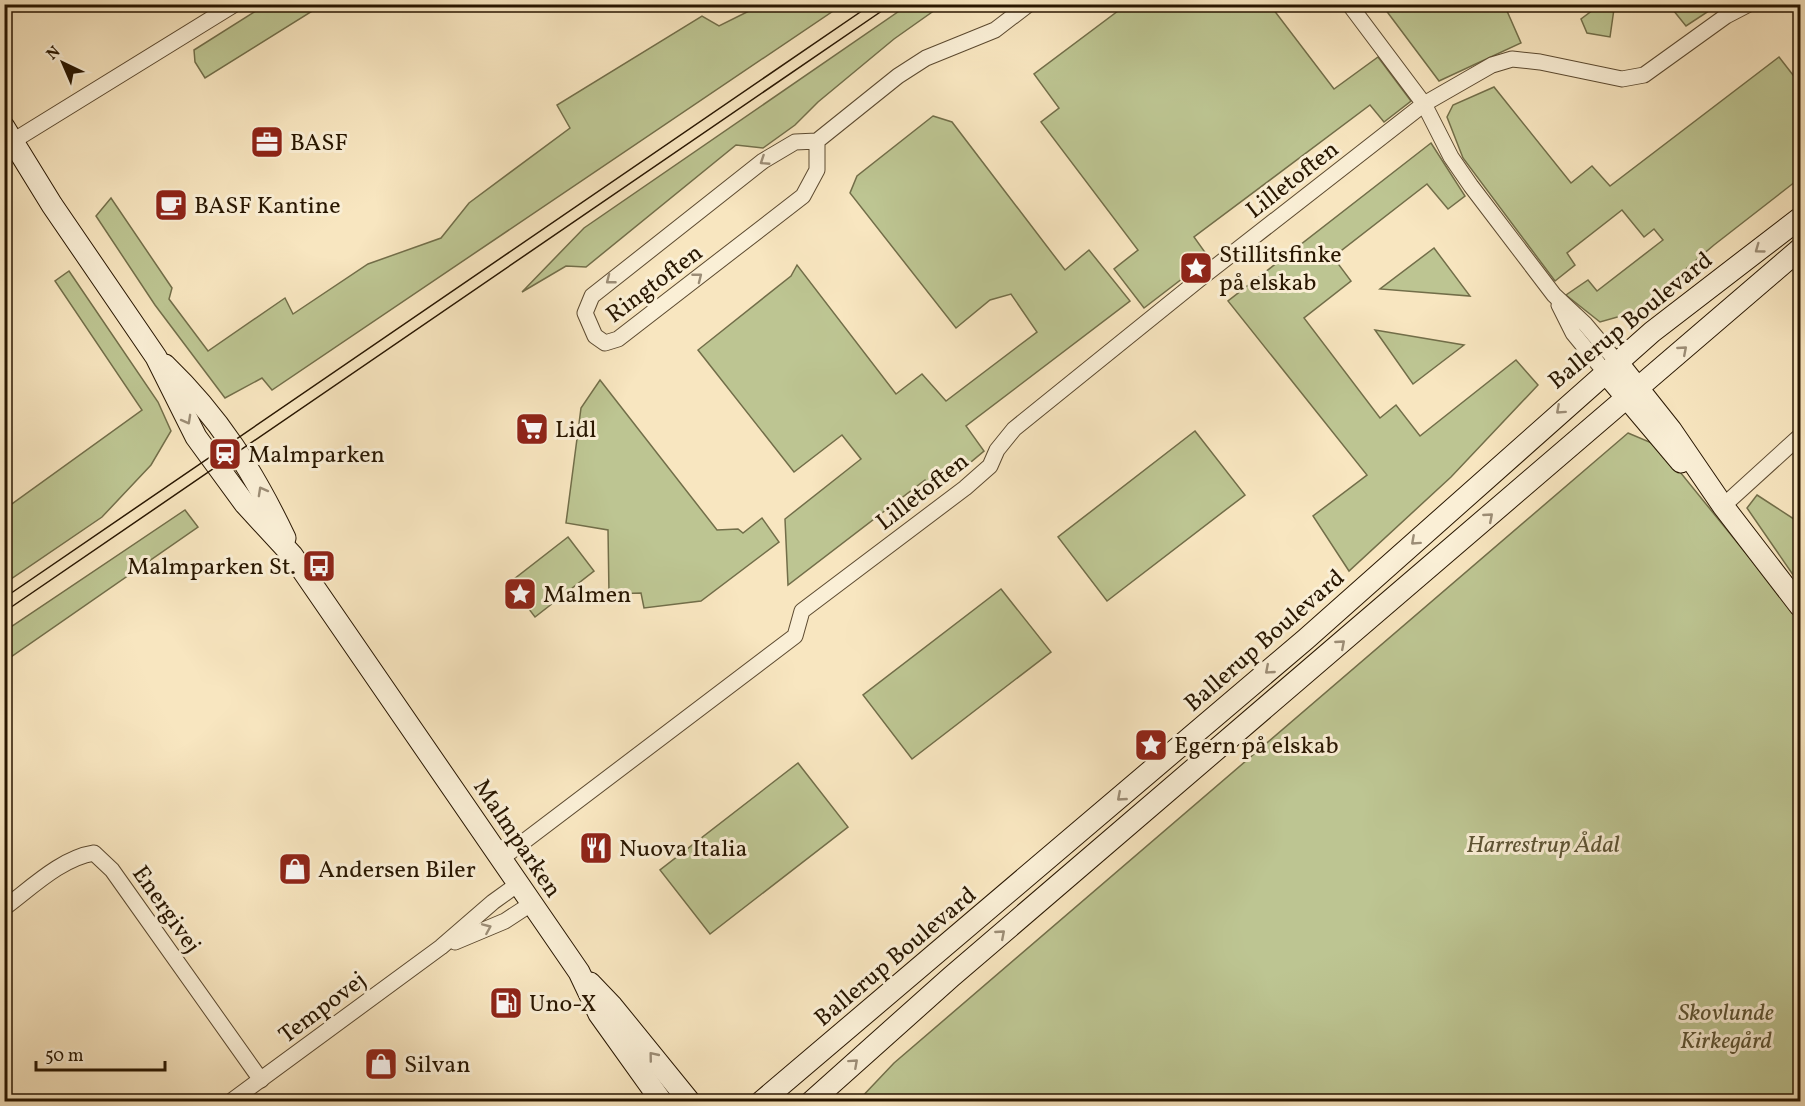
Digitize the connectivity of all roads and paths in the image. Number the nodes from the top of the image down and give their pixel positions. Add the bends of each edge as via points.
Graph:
1 (235, 4) edge
2 (1029, 4) edge
3 (1349, 4) edge
4 (1749, 4) edge
5 (1424, 104) junction
6 (9, 134) edge
7 (817, 141) junction
8 (1800, 218) edge
9 (1800, 249) edge
10 (1611, 367) junction
11 (1633, 394) junction
12 (1800, 436) edge
13 (1723, 506) junction
14 (1800, 606) edge
15 (501, 859) junction
16 (518, 885) junction
17 (531, 904) junction
18 (4, 908) edge
19 (441, 947) junction
20 (579, 972) junction
21 (261, 1080) junction
22 (230, 1101) edge
23 (662, 1101) edge
24 (690, 1101) edge
25 (761, 1101) edge
26 (811, 1101) edge

1 - 6 street
2 - 7 street, Ringtoften via 995,30 926,58 898,76
3 - 5 street
4 - 5 street, Lilletoften via 1644,75 1622,79 1512,60 1492,65
5 - 10 street via 1471,186 1554,295 1585,324
5 - 15 street, Lilletoften via 1014,429 990,466 965,488 802,611 795,636
6 - 15 street, Malmparken via 52,205 156,357 218,422 253,474 292,555
7 -> 7 street, Ringtoften via 795,142 763,161 602,286 592,296 585,313 595,336 605,343 618,339 803,196 817,170
8 -> 10 street, Ballerup Boulevard
11 -> 9 street
10 - 11 street
10 -> 25 street, Ballerup Boulevard via 1306,639
11 - 13 street via 1671,430
26 -> 11 street
12 - 13 street
13 - 14 street
15 - 16 street, Malmparken
16 - 17 street, Malmparken
16 - 19 street, Tempovej
19 -> 17 street, Tempovej via 506,921
17 - 20 street, Malmparken
18 - 21 street, Energivej via 65,865 94,854 112,870
19 - 21 street, Tempovej
20 - 23 street, Malmparken via 599,1014
24 -> 20 street, Malmparken
21 - 22 street, Tempovej

